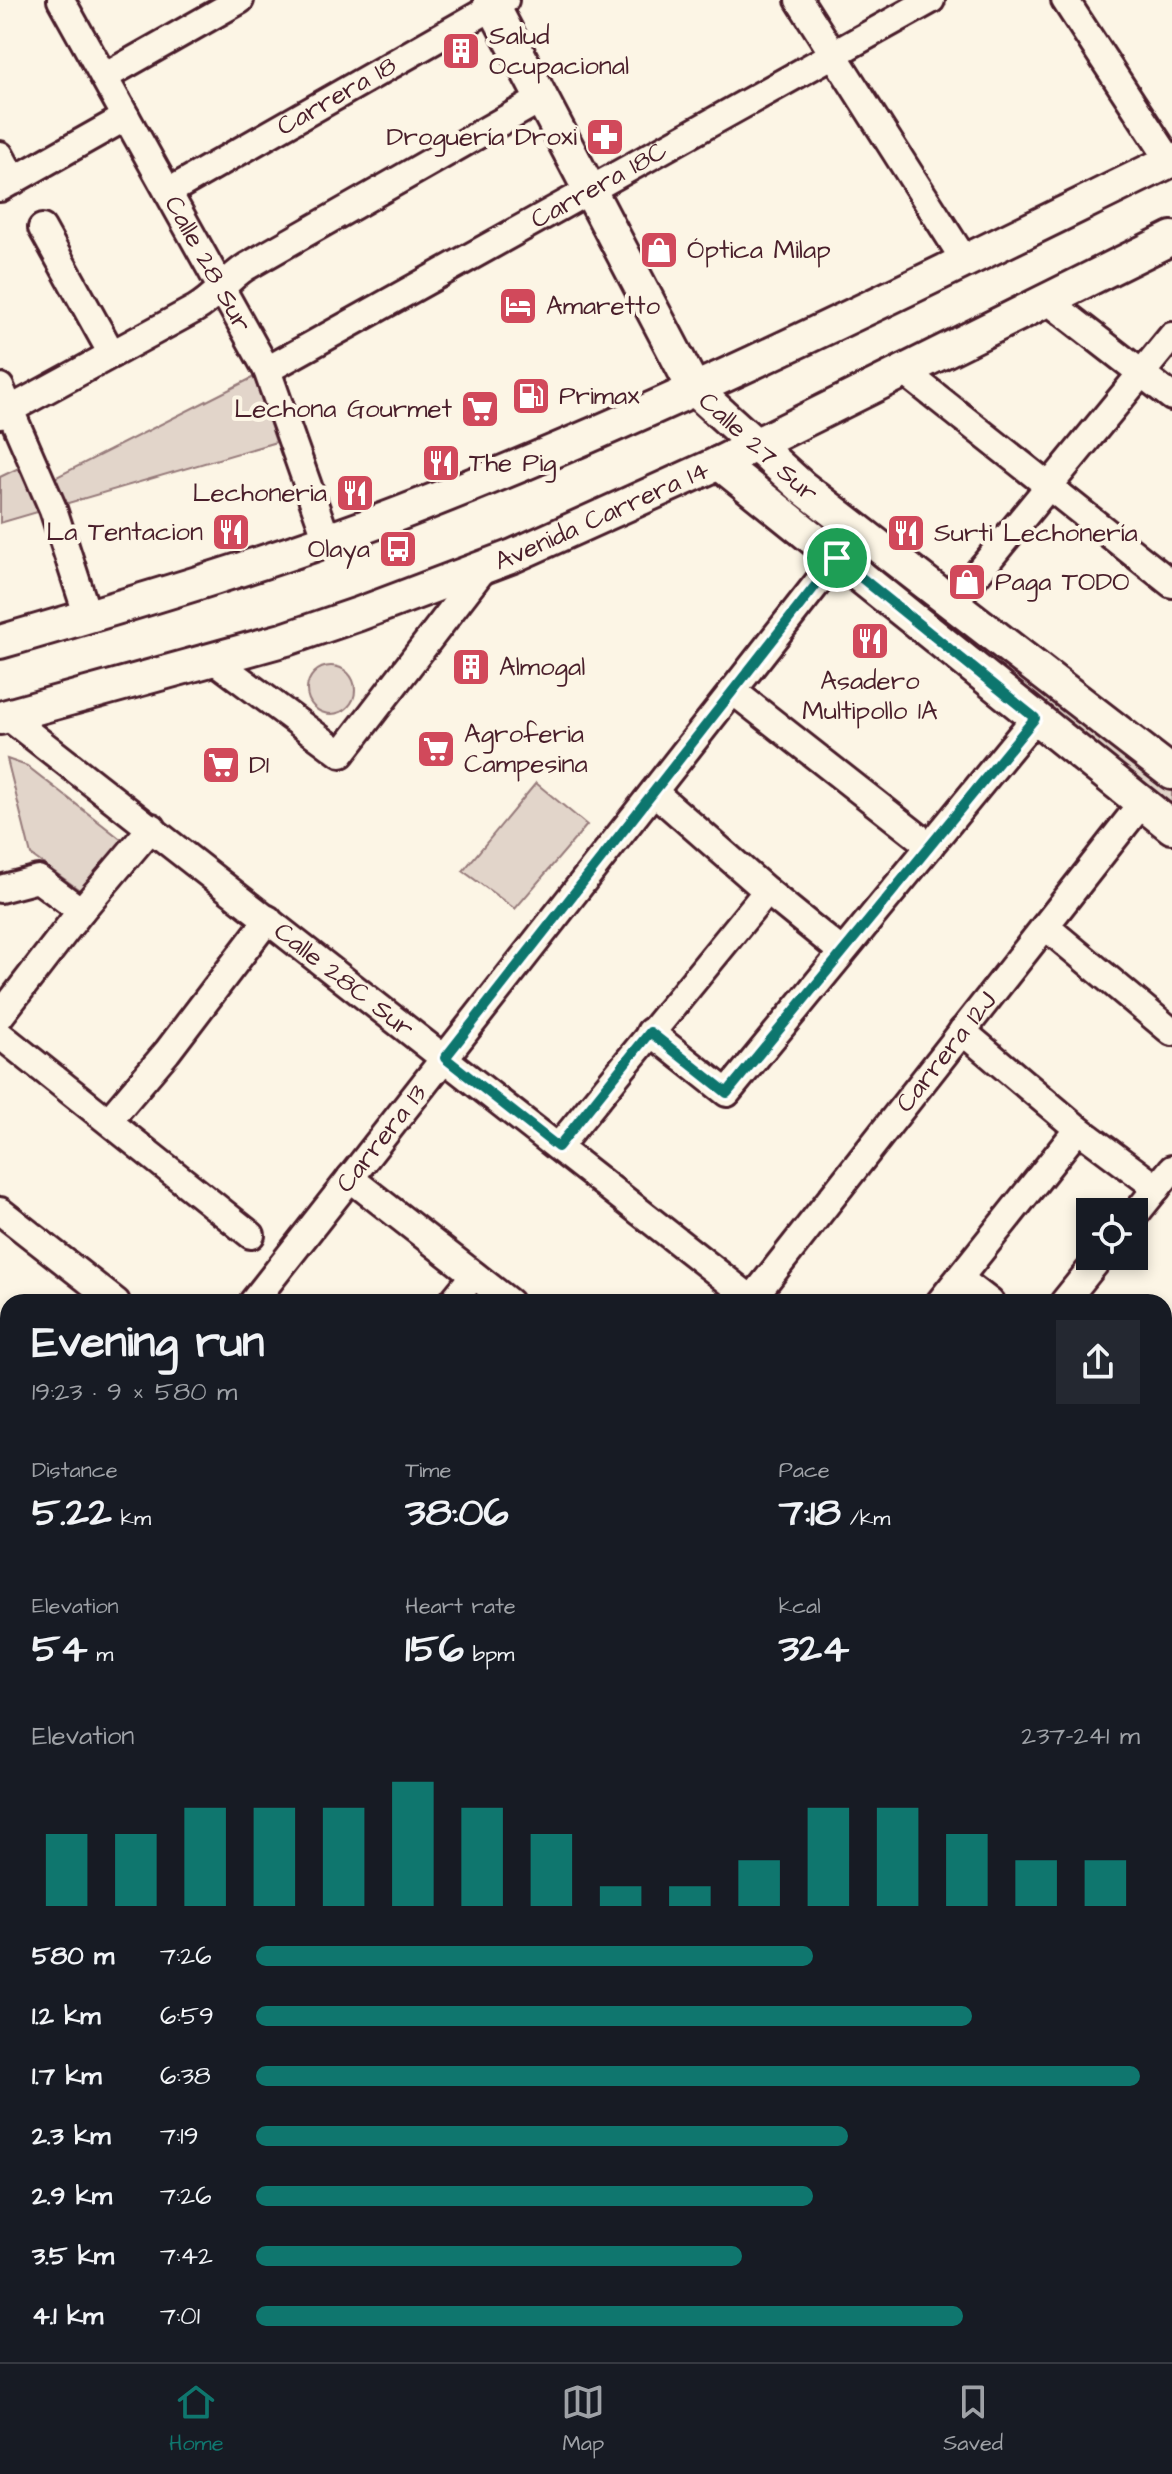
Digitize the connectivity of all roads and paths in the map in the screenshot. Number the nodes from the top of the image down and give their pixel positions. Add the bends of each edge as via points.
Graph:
1 (61, 0) edge
2 (240, 0) edge
3 (799, 0) edge
4 (931, 0) edge
5 (1065, 0) edge
6 (496, 2) edge
7 (834, 54) junction
8 (104, 77) junction
9 (541, 99) junction
10 (126, 117) junction
11 (0, 155) edge
12 (1171, 160) edge
13 (7, 184) edge
14 (589, 190) junction
15 (168, 192) junction
16 (42, 228) dead end
17 (1172, 238) edge
18 (965, 261) junction
19 (221, 288) junction
20 (1047, 300) junction
21 (1172, 336) edge
22 (112, 354) junction
23 (267, 370) junction
24 (905, 372) junction
25 (1143, 374) junction
26 (694, 389) junction
27 (1172, 397) edge
28 (4, 404) edge
29 (754, 445) junction
30 (719, 463) junction
31 (1049, 486) junction
32 (327, 540) junction
33 (837, 558) junction
34 (484, 568) junction
35 (1172, 584) edge
36 (953, 603) junction
37 (88, 617) junction
38 (0, 642) edge
39 (214, 660) junction
40 (733, 691) junction
41 (4, 717) edge
42 (1035, 718) junction
43 (1172, 773) edge
44 (654, 792) junction
45 (1141, 804) junction
46 (152, 827) junction
47 (1172, 827) edge
48 (930, 846) junction
49 (0, 889) edge
50 (767, 891) junction
51 (81, 911) junction
52 (268, 919) junction
53 (1045, 926) junction
54 (842, 952) junction
55 (0, 1016) edge
56 (962, 1031) junction
57 (650, 1032) junction
58 (1172, 1032) edge
59 (0, 1035) edge
60 (445, 1058) junction
61 (110, 1119) junction
62 (1078, 1129) junction
63 (558, 1147) junction
64 (350, 1178) junction
65 (1164, 1178) edge
66 (1148, 1198) edge
67 (0, 1211) edge
68 (251, 1235) dead end
69 (1090, 1270) edge
70 (474, 1275) junction
71 (960, 1279) junction
72 (106, 1294) edge
73 (259, 1294) edge
74 (459, 1294) edge
75 (499, 1294) edge
76 (745, 1294) edge
77 (759, 1294) edge
78 (947, 1294) edge
79 (980, 1294) edge
80 (1070, 1294) edge

1 - 8 street, Calle 28 Sur
2 - 8 street
3 - 7 street
4 - 7 street, Carrera 18C
5 - 12 street
6 - 9 main road, Calle 27 Sur
6 - 15 street, Carrera 18
7 - 14 street, Carrera 18C
7 - 18 street
8 - 10 street, Calle 28 Sur
9 - 14 main road, Calle 27 Sur
9 - 19 street via 246,267
10 - 13 street
10 - 15 street, Calle 28 Sur
11 - 13 street
12 - 18 main road
14 - 23 street, Carrera 18C
14 - 26 main road, Calle 27 Sur
15 - 19 street, Calle 28 Sur
16 - 22 street
17 - 20 main road, Avenida Carrera 14
18 - 26 main road
19 - 22 street via 204,304
19 - 23 street, Calle 28 Sur
20 - 24 main road, Avenida Carrera 14
20 - 25 street
21 - 25 street
22 - 28 street
23 - 32 street, Calle 28 Sur
24 - 29 main road, Avenida Carrera 14
24 - 31 street
25 - 27 street
25 - 31 street
26 - 29 main road, Calle 27 Sur
26 - 32 main road
28 - 37 street via 53,509
29 - 30 main road, Avenida Carrera 14
29 - 36 main road, Calle 27 Sur
30 - 33 main road, Calle 27 Sur
30 - 34 main road, Avenida Carrera 14
31 - 35 street
31 - 36 street
32 - 37 main road
33 - 40 street, Carrera 13
33 - 42 main road, Calle 27 Sur
34 - 39 main road, Avenida Carrera 14
34 - 39 street via 341,754
36 - 43 main road, Calle 27 Sur
37 - 38 main road
39 - 41 main road, Avenida Carrera 14
40 - 44 street, Carrera 13
40 - 48 street
41 - 46 street, Calle 28C Sur
42 - 45 main road, Calle 27 Sur
42 - 48 street
44 - 50 street
44 - 60 street, Carrera 13
45 - 47 main road, Calle 27 Sur
45 - 53 street, Carrera 12J
46 - 51 street
46 - 52 street, Calle 28C Sur
48 - 54 street
49 - 51 street via 38,879
50 - 54 street
50 - 57 street
51 - 55 street
52 - 60 street, Calle 28C Sur
52 - 61 street
53 - 56 street, Carrera 12J
53 - 58 street
54 - 57 street via 727,1093
56 - 62 street
56 - 77 street, Carrera 12J
57 - 63 street
59 - 61 street
60 - 63 street, Calle 28C Sur
60 - 64 street, Carrera 13
61 - 68 street
62 - 65 street
62 - 71 street
63 - 76 street, Calle 28C Sur
64 - 70 street
64 - 73 street, Carrera 13
65 - 66 street
67 - 72 street
69 - 80 street
70 - 74 street
70 - 75 street
71 - 78 street
71 - 79 street

